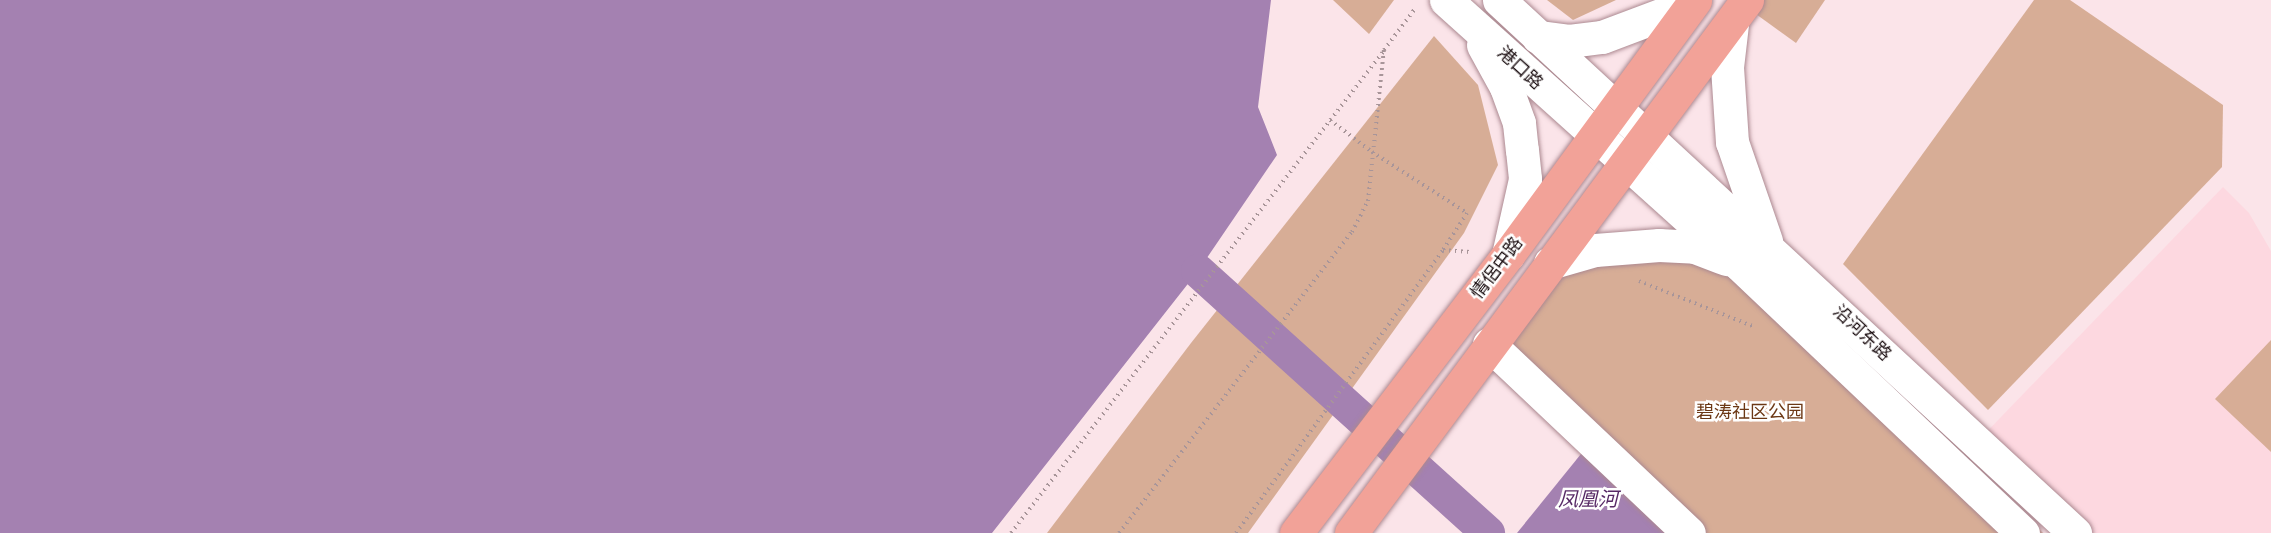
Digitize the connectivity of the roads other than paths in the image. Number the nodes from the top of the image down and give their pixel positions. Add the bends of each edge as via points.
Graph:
1 (1499, 0) edge
2 (1694, 2) edge
3 (1431, 4) edge
4 (1740, 12) edge
5 (1470, 23) junction
6 (1538, 37) junction
7 (1616, 108) junction
8 (1596, 135) junction
9 (1648, 136) junction
10 (1626, 163) junction
11 (1768, 245) junction
12 (1508, 255) junction
13 (1550, 263) junction
14 (1738, 263) junction
15 (1489, 344) junction
16 (1296, 533) edge
17 (1351, 533) edge
18 (1689, 533) edge
19 (2023, 533) edge
20 (2075, 533) edge

1 - 6 street, 港口路
2 - 6 street via 1602,37 1569,41
2 - 7 highway, 情侶中路
3 - 5 street, 港口路
4 - 9 highway
4 - 11 street via 1727,68 1732,142
5 - 8 street, 港口路
5 - 12 street via 1506,87 1519,123 1525,178
6 - 7 street, 港口路
7 - 8 highway, 情侶中路
7 - 9 street, 港口路
8 - 10 street, 港口路
8 - 12 highway, 情侶中路
9 - 10 highway
9 - 11 street, 沿河东路
10 - 13 highway
10 - 14 street, 沿河东路
11 - 20 street, 沿河东路
12 - 16 highway, 情侶中路
13 - 14 street via 1595,250 1659,245 1695,247
13 - 15 highway
14 - 19 street, 沿河东路
15 - 17 highway
15 - 18 street

